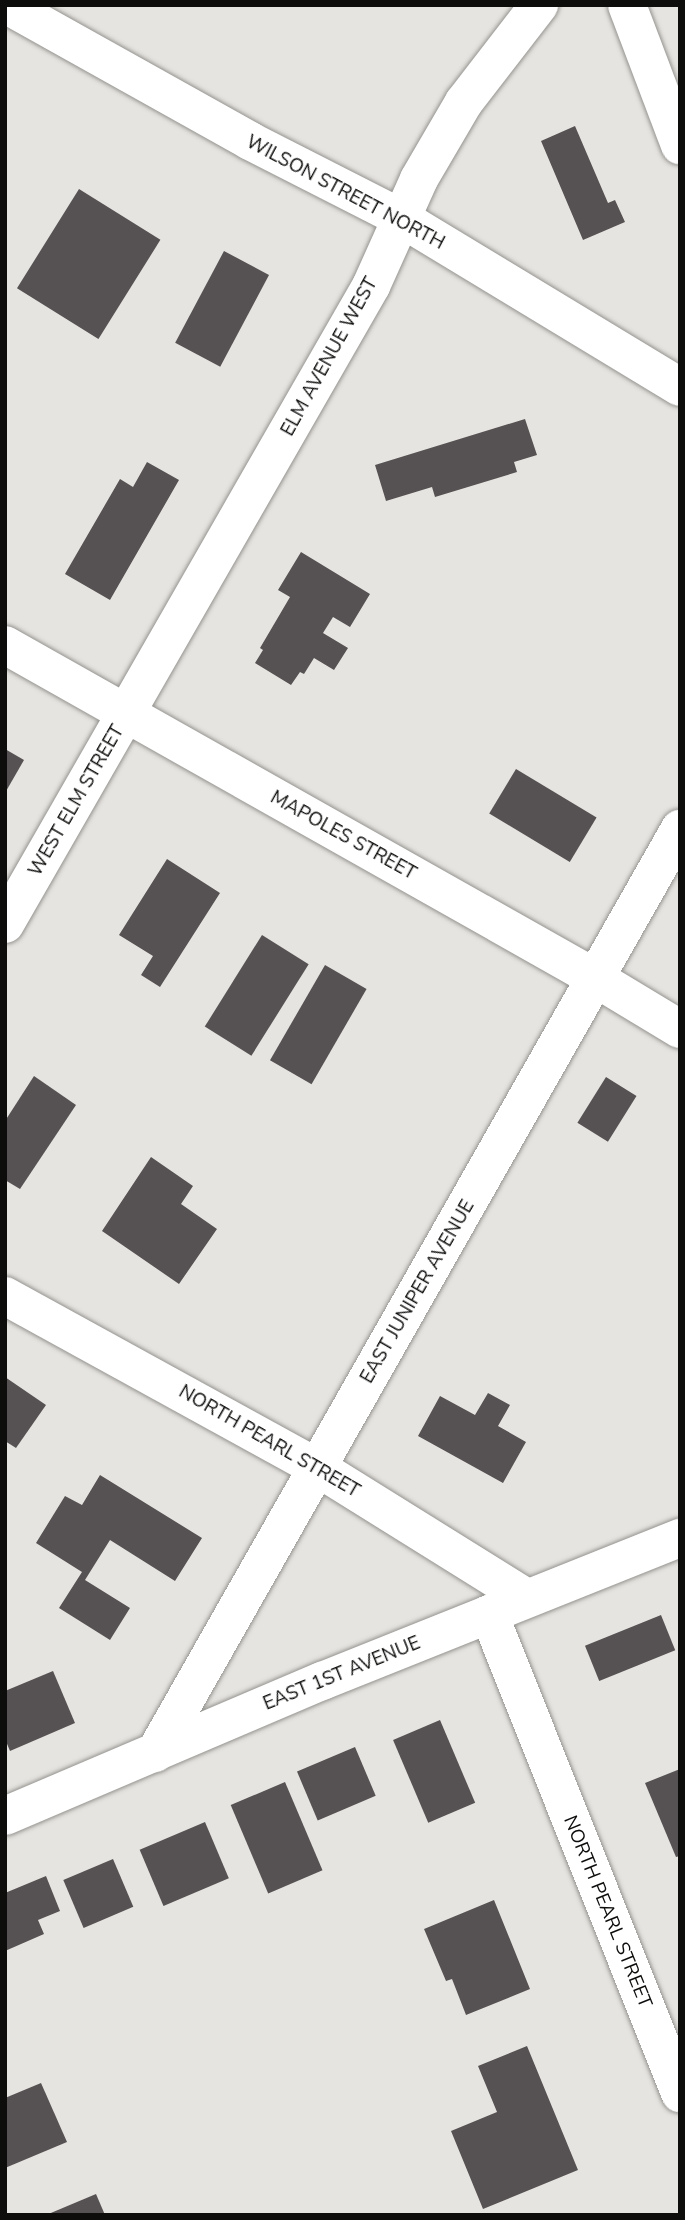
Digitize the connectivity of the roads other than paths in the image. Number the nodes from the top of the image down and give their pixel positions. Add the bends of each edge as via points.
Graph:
1 (7, 5) edge
2 (539, 5) edge
3 (627, 5) edge
4 (671, 94) edge
5 (680, 145) edge
6 (401, 218) junction
7 (680, 387) edge
8 (5, 645) edge
9 (128, 714) junction
10 (680, 829) edge
11 (5, 924) edge
12 (597, 979) junction
13 (680, 1029) edge
14 (5, 1296) edge
15 (318, 1468) junction
16 (680, 1538) edge
17 (527, 1598) junction
18 (489, 1614) junction
19 (155, 1753) junction
20 (5, 1816) edge
21 (680, 2093) edge

1 - 6 street, WILSON STREET NORTH via 250,141
2 - 6 street, ELM AVENUE WEST via 464,102
3 - 4 street
4 - 5 street
6 - 7 street, WILSON STREET NORTH
6 - 9 street, ELM AVENUE WEST via 371,286
8 - 9 street, MAPOLES STREET
9 - 11 street, WEST ELM STREET
9 - 12 street, MAPOLES STREET
10 - 12 street, EAST JUNIPER AVENUE
12 - 13 street, MAPOLES STREET
12 - 15 street, EAST JUNIPER AVENUE
14 - 15 street, NORTH PEARL STREET
15 - 17 street, NORTH PEARL STREET
15 - 19 street, EAST JUNIPER AVENUE
16 - 17 street, EAST 1ST AVENUE
17 - 18 street, EAST 1ST AVENUE
18 - 19 street, EAST 1ST AVENUE
18 - 21 street, NORTH PEARL STREET
19 - 20 street, EAST 1ST AVENUE

